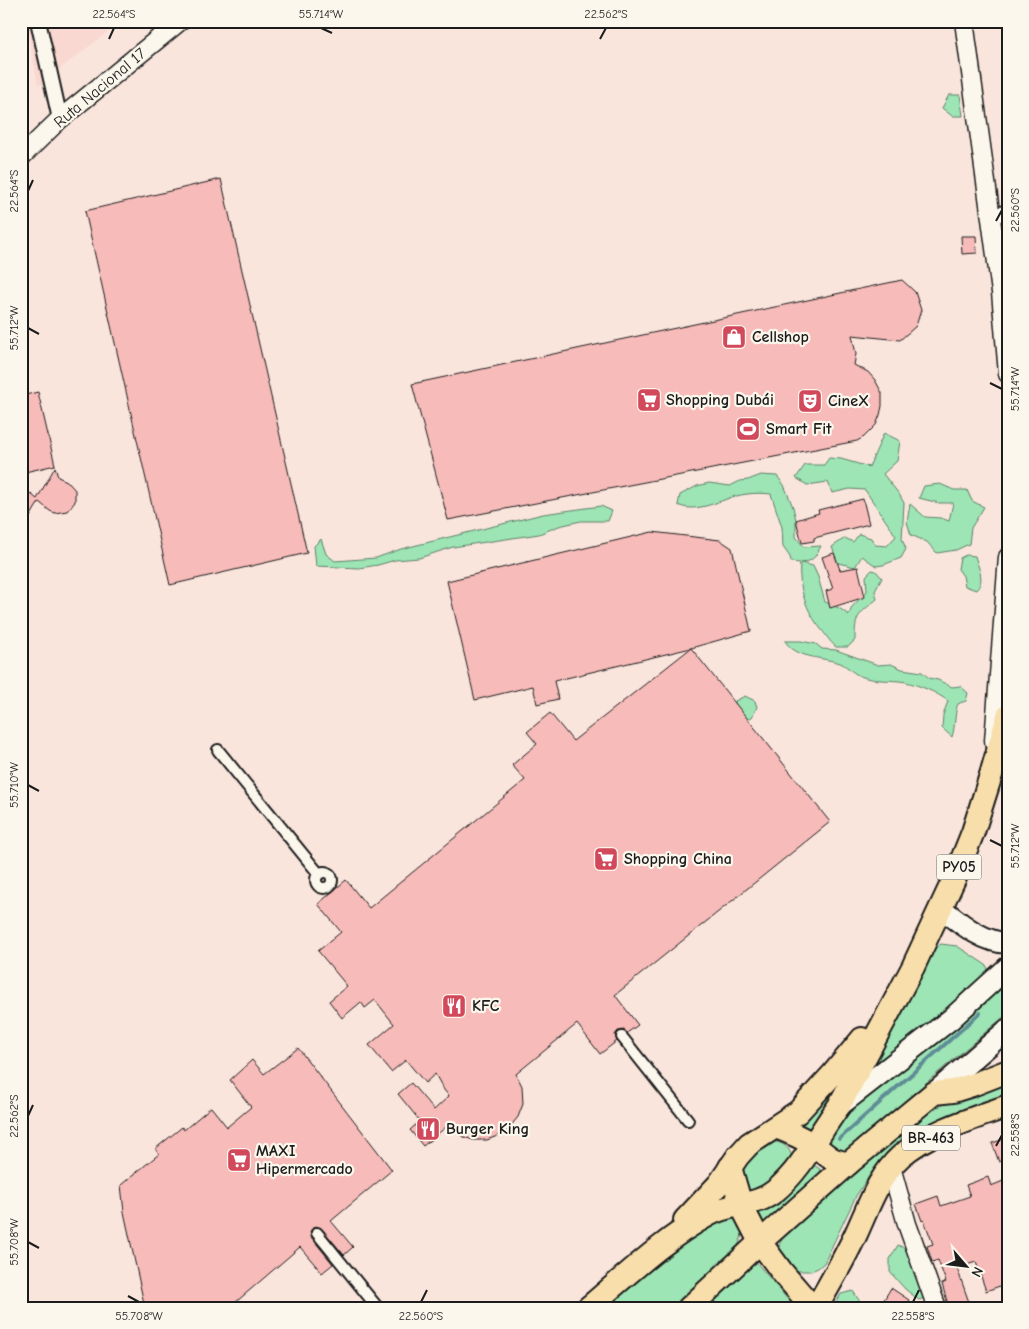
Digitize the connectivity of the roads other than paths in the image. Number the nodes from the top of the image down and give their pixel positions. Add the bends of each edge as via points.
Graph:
1 (38, 21) edge
2 (180, 21) edge
3 (964, 21) edge
4 (60, 119) junction
5 (21, 157) edge
6 (999, 214) edge
7 (1008, 374) edge
8 (1008, 557) edge
9 (1008, 716) edge
10 (218, 750) dead end
11 (991, 775) junction
12 (331, 889) dead end
13 (941, 908) junction
14 (1008, 943) edge
15 (1008, 967) edge
16 (890, 1009) junction
17 (1008, 1029) edge
18 (622, 1037) dead end
19 (1008, 1071) edge
20 (934, 1093) junction
21 (839, 1106) junction
22 (1008, 1106) edge
23 (688, 1120) dead end
24 (776, 1128) junction
25 (813, 1145) junction
26 (849, 1163) junction
27 (730, 1167) junction
28 (891, 1167) junction
29 (873, 1194) junction
30 (741, 1205) junction
31 (907, 1224) junction
32 (317, 1233) dead end
33 (668, 1240) junction
34 (760, 1242) junction
35 (838, 1270) junction
36 (791, 1282) junction
37 (378, 1308) edge
38 (588, 1308) edge
39 (689, 1308) edge
40 (814, 1308) edge
41 (937, 1308) edge

1 - 4 street
2 - 4 street, Ruta Nacional 17
3 - 6 street
4 - 5 street, Ruta Nacional 17
6 - 7 street
8 - 11 street
9 - 11 main road, PY05
10 - 12 street via 319,874 326,872 331,876
11 - 13 main road, PY05 via 973,832
13 - 14 main road via 982,936
13 - 16 main road, PY05
15 - 21 main road via 951,1019
16 - 21 main road, PY05
16 - 24 main road, PY05 via 872,1023 850,1055 813,1097
17 - 20 main road
18 - 23 street
19 - 20 main road via 972,1086
20 - 26 main road, BR-463
21 - 25 main road, PY05
22 - 28 main road, BR-463 via 932,1137
24 - 25 main road
24 - 27 main road, PY05 via 749,1144
25 - 26 main road via 833,1160
25 - 30 main road, PY05 via 790,1178 773,1192
26 - 34 main road, BR-463
27 - 30 main road
27 - 33 main road via 719,1184
28 - 29 main road, BR-463
28 - 31 street
29 - 31 street via 892,1205
29 - 35 main road, BR-463
30 - 33 main road via 709,1214
30 - 34 main road
31 - 41 street
32 - 37 street
33 - 38 main road
34 - 36 main road
34 - 39 main road, BR-463
35 - 36 main road via 812,1285
35 - 40 main road, BR-463
36 - 40 main road

